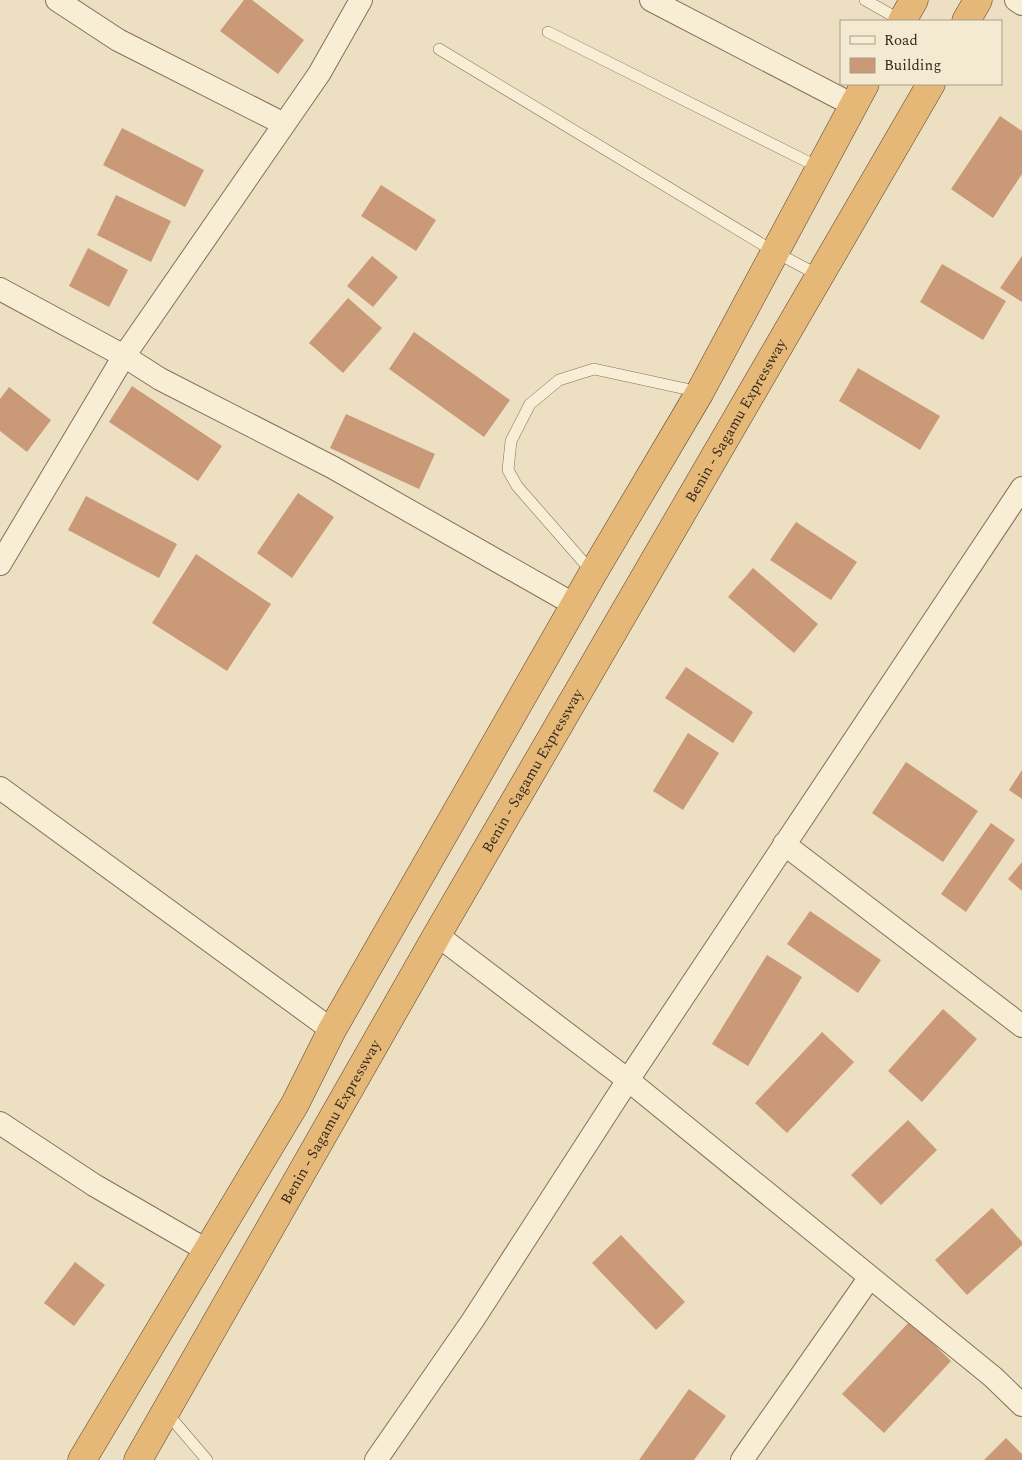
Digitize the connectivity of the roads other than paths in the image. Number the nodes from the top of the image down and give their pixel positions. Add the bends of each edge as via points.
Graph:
1 (57, 0) edge
2 (361, 0) edge
3 (650, 0) edge
4 (865, 0) edge
5 (914, 0) edge
6 (978, 0) edge
7 (1016, 0) edge
8 (1022, 4) edge
9 (900, 20) edge
10 (903, 20) edge
11 (967, 20) edge
12 (548, 32) dead end
13 (439, 49) dead end
14 (930, 85) edge
15 (859, 94) edge
16 (284, 124) junction
17 (820, 168) junction
18 (775, 252) junction
19 (820, 276) junction
20 (0, 289) edge
21 (124, 356) junction
22 (700, 392) junction
23 (1022, 488) edge
24 (0, 564) edge
25 (592, 573) junction
26 (575, 605) junction
27 (0, 788) edge
28 (784, 844) junction
29 (437, 935) junction
30 (1022, 1026) edge
31 (332, 1030) junction
32 (628, 1080) junction
33 (0, 1123) edge
34 (208, 1251) junction
35 (870, 1277) junction
36 (1022, 1405) edge
37 (166, 1412) junction
38 (82, 1460) edge
39 (138, 1460) edge
40 (207, 1460) edge
41 (376, 1460) edge
42 (742, 1460) edge

1 - 16 street via 118,40
2 - 16 street via 319,74
3 - 15 street
4 - 9 lane
5 - 10 highway
6 - 11 highway
7 - 8 street
12 - 17 lane
13 - 18 lane
14 - 19 highway, Benin - Sagamu Expressway
15 - 17 highway
16 - 21 street
17 - 18 highway
18 - 19 lane
18 - 22 highway
19 - 29 highway, Benin - Sagamu Expressway
20 - 21 street
21 - 24 street
21 - 26 street via 160,379 332,467
22 - 25 highway
22 - 25 lane via 594,369 559,380 530,404 511,441 508,470 517,486
23 - 28 street
25 - 26 highway
26 - 31 highway
27 - 31 street
28 - 30 street
28 - 32 street
29 - 32 street
29 - 37 highway, Benin - Sagamu Expressway
31 - 34 highway via 296,1104
32 - 35 street
32 - 41 street via 473,1320
33 - 34 street via 94,1185
34 - 38 highway
35 - 36 street via 993,1377
35 - 42 street
37 - 39 highway, Benin - Sagamu Expressway
37 - 40 lane

